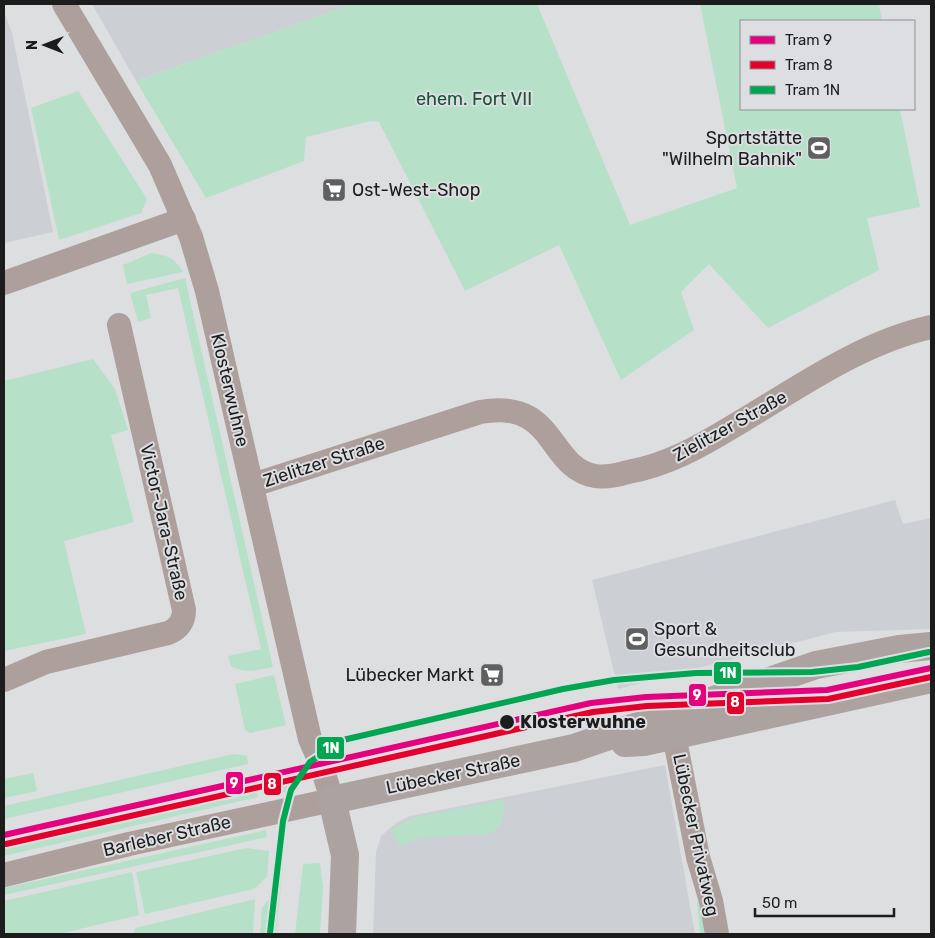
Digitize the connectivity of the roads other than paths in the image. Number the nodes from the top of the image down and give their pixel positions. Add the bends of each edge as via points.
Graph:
1 (64, 4) edge
2 (184, 219) junction
3 (4, 283) edge
4 (119, 325) dead end
5 (931, 327) edge
6 (253, 485) junction
7 (931, 646) edge
8 (931, 679) edge
9 (4, 680) edge
10 (674, 735) junction
11 (574, 748) junction
12 (332, 800) junction
13 (4, 875) edge
14 (342, 934) edge
15 (717, 934) edge

1 - 2 street, Klosterwuhne via 160,165
2 - 3 street
2 - 6 street, Klosterwuhne via 207,291
4 - 9 street, Victor-Jara-Straße via 184,610 183,618 178,628 169,632 46,662
5 - 6 street, Zielitzer Straße via 882,342 692,451 631,472 607,476 585,472 566,458 536,421 512,411 496,410 451,421
6 - 12 street, Klosterwuhne via 310,738
7 - 11 main road, Lübecker Straße via 816,665
8 - 10 main road, Lübecker Straße
10 - 11 main road, Lübecker Straße via 644,742
10 - 15 street, Lübecker Privatweg
11 - 12 main road, Lübecker Straße
12 - 13 street, Barleber Straße
12 - 14 main road via 345,855

